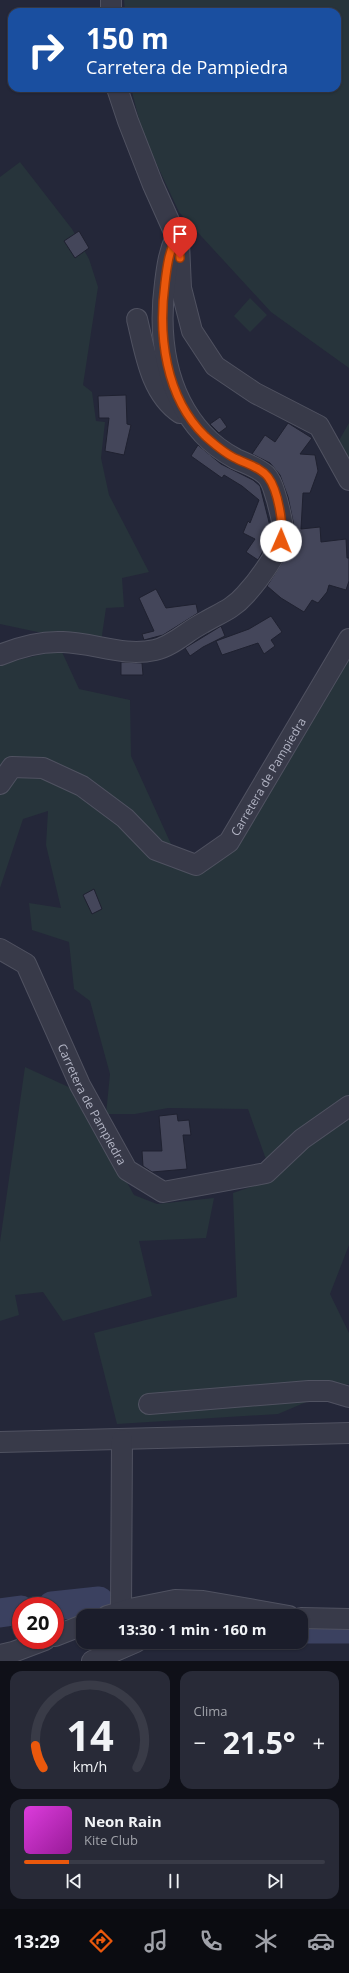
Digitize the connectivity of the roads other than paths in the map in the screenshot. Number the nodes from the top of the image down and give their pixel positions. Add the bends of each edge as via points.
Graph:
1 (118, 92) edge
2 (176, 237) junction
3 (137, 318) dead end
4 (193, 422) junction
5 (349, 480) edge
6 (349, 639) edge
7 (0, 655) edge
8 (0, 784) edge
9 (0, 949) edge
10 (349, 1106) edge
11 (349, 1397) edge
12 (149, 1404) dead end
13 (349, 1433) edge
14 (122, 1440) junction
15 (0, 1442) edge
16 (120, 1609) edge
17 (139, 1609) edge
18 (249, 1609) edge
19 (308, 1618) edge
20 (349, 1619) edge
21 (76, 1628) edge
22 (64, 1632) edge
23 (21, 1649) edge
24 (120, 1649) edge
25 (0, 1655) edge
26 (92, 1661) edge

1 - 2 street
2 - 4 street via 170,250 162,310 164,354 170,378
2 - 5 street via 179,243 181,288 192,331 215,366 255,393 319,426
3 - 4 street via 153,379 177,411
4 - 7 street via 214,444 237,459 247,462 272,484 283,531 281,541 260,579 231,608 156,650 129,652 64,642 29,645
6 - 8 street, Carretera de Pampiedra via 229,842 196,865 156,850 125,818 82,786 44,768 12,767
9 - 10 street, Carretera de Pampiedra via 26,964 80,1085 127,1170 163,1192 266,1173 302,1139
11 - 12 street via 329,1391 309,1391
13 - 14 street
14 - 15 street
14 - 16 street
17 - 18 street via 174,1600 203,1601
19 - 20 street
21 - 22 street
23 - 25 street
24 - 26 street

